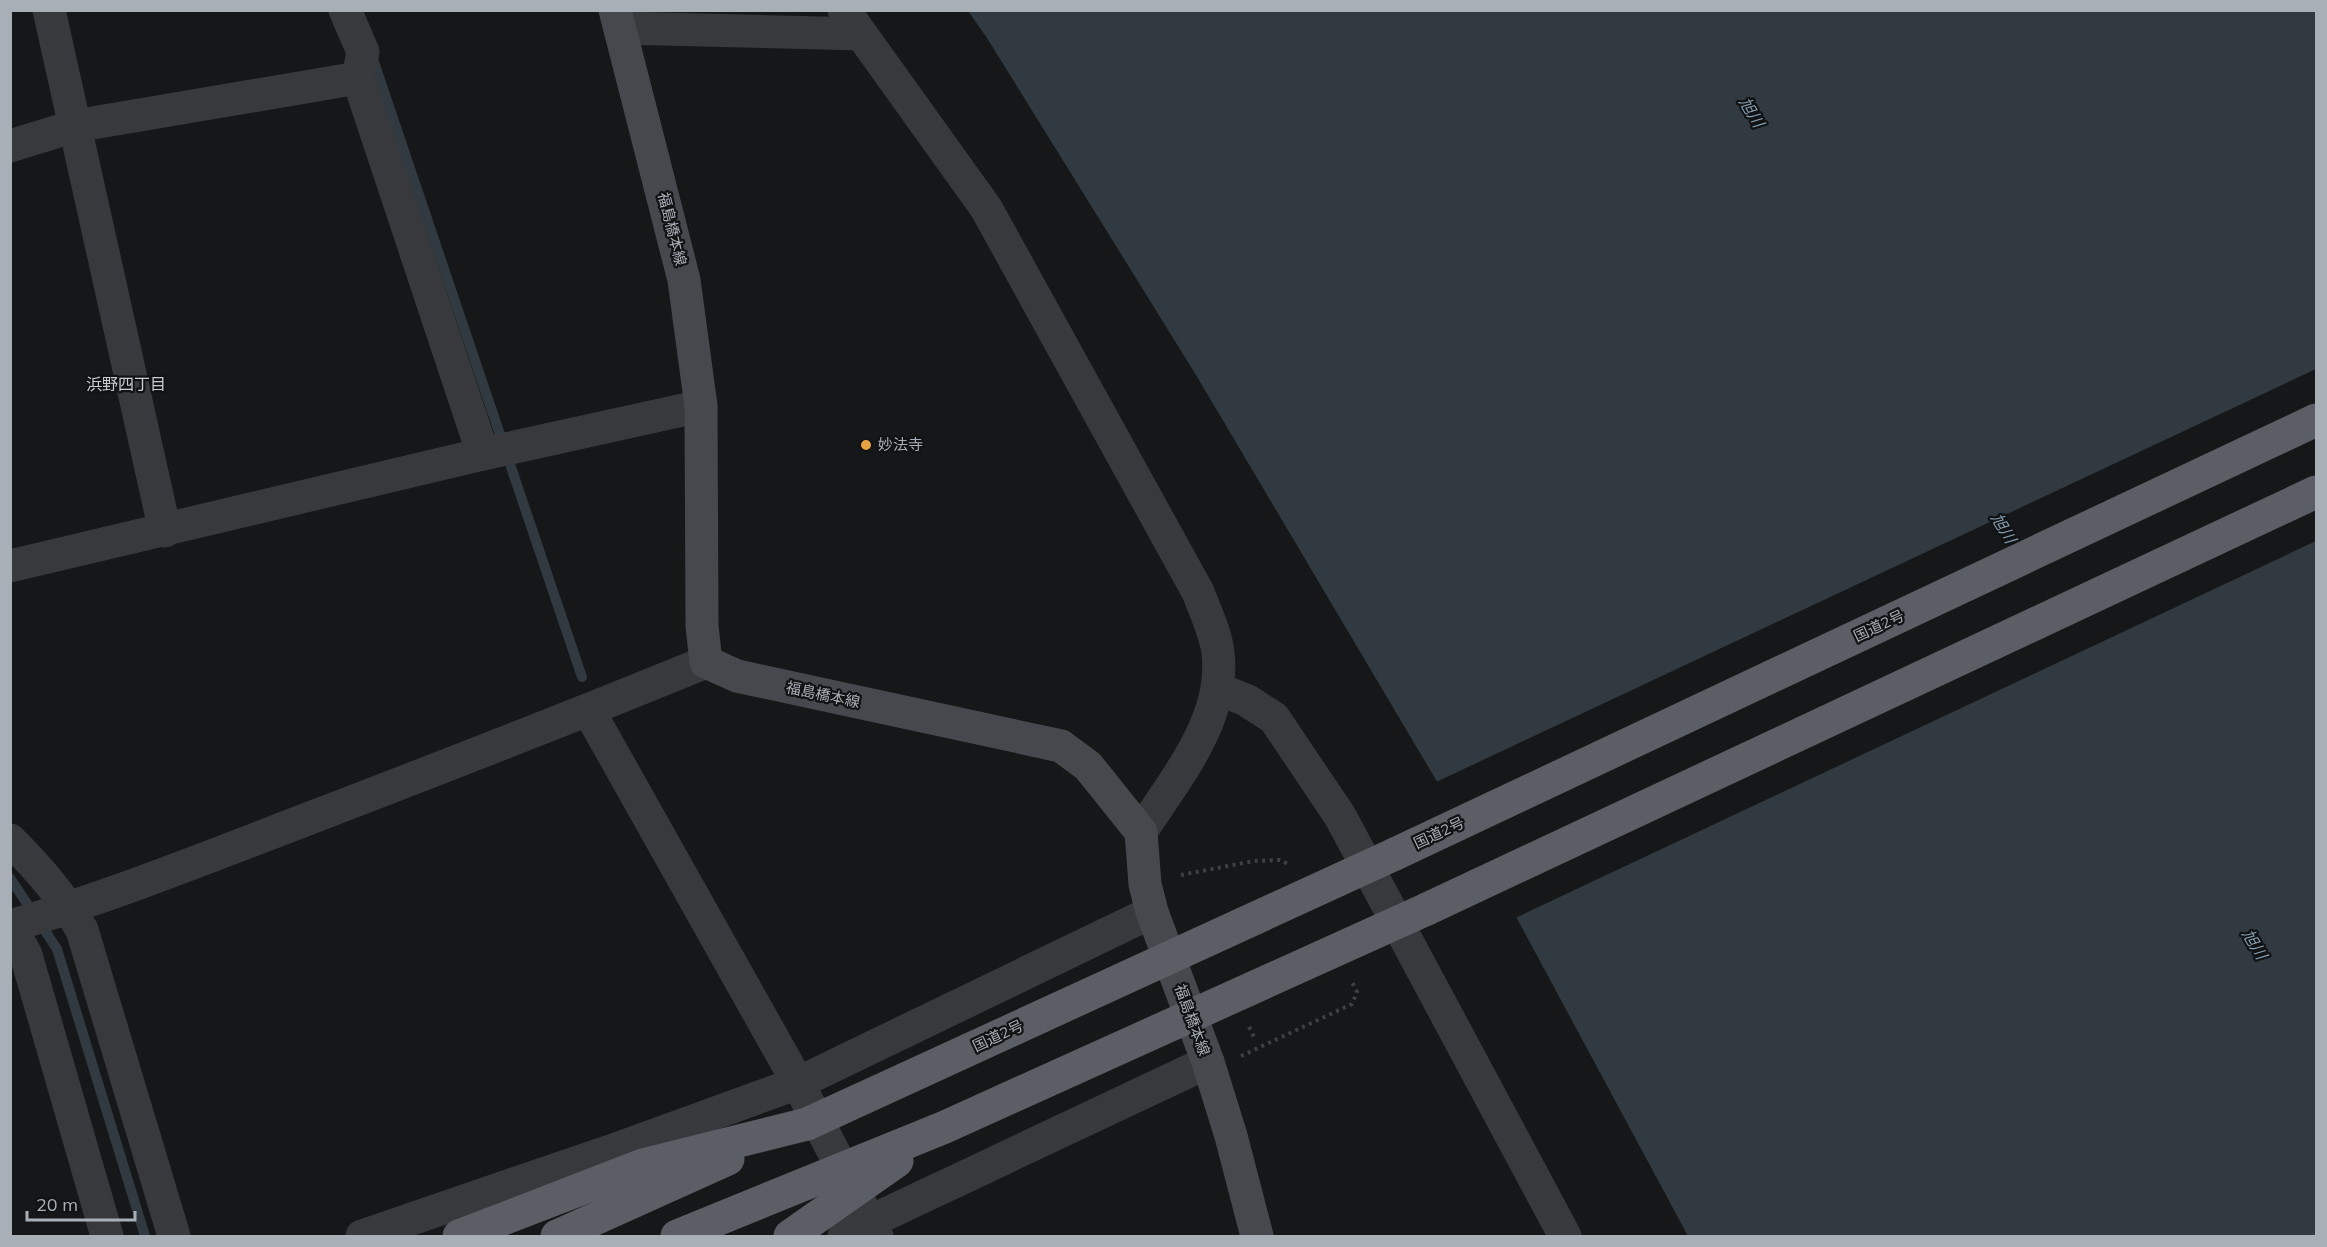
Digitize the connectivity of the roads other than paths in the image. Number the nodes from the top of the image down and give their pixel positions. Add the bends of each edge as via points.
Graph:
1 (49, 10) edge
2 (345, 10) edge
3 (618, 19) edge
4 (852, 22) edge
5 (358, 78) junction
6 (75, 126) junction
7 (10, 146) edge
8 (701, 406) junction
9 (2316, 420) edge
10 (496, 452) junction
11 (2316, 492) edge
12 (165, 531) junction
13 (10, 566) edge
14 (706, 662) junction
15 (1218, 689) junction
16 (589, 711) junction
17 (1141, 832) junction
18 (10, 840) edge
19 (1152, 912) junction
20 (30, 920) edge
21 (1222, 1060) junction
22 (798, 1083) junction
23 (807, 1124) junction
24 (945, 1127) junction
25 (863, 1232) edge
26 (107, 1236) edge
27 (174, 1236) edge
28 (362, 1236) edge
29 (459, 1236) edge
30 (557, 1236) edge
31 (676, 1236) edge
32 (790, 1236) edge
33 (1257, 1236) edge
34 (1565, 1236) edge

1 - 6 street
2 - 5 street via 363,51
3 - 4 street
3 - 8 main road, 福島橋本線 via 684,280
4 - 15 street via 986,208 1198,592 1218,653
5 - 6 street
5 - 10 street
6 - 7 street
6 - 12 street
8 - 10 street
8 - 14 main road, 福島橋本線 via 702,626
9 - 23 highway, 国道2号, bridge via 1395,854
10 - 12 street
11 - 24 highway, bridge via 1427,909
12 - 13 street
14 - 16 street
14 - 17 main road, 福島橋本線 via 737,676 1061,746 1088,766
15 - 17 street via 1201,736
15 - 34 street via 1246,700 1274,718 1340,816
16 - 20 street via 233,848
16 - 22 street
17 - 19 main road, 福島橋本線 via 1145,884
18 - 20 street via 47,878
19 - 21 main road, 福島橋本線
19 - 22 street
20 - 26 street via 26,955
20 - 27 street via 82,930
21 - 25 street
21 - 33 main road, 福島橋本線 via 1231,1136
22 - 25 street
22 - 28 street
23 - 29 highway via 644,1165
23 - 30 highway, 国道2号
24 - 31 highway, bridge
24 - 32 highway, bridge

